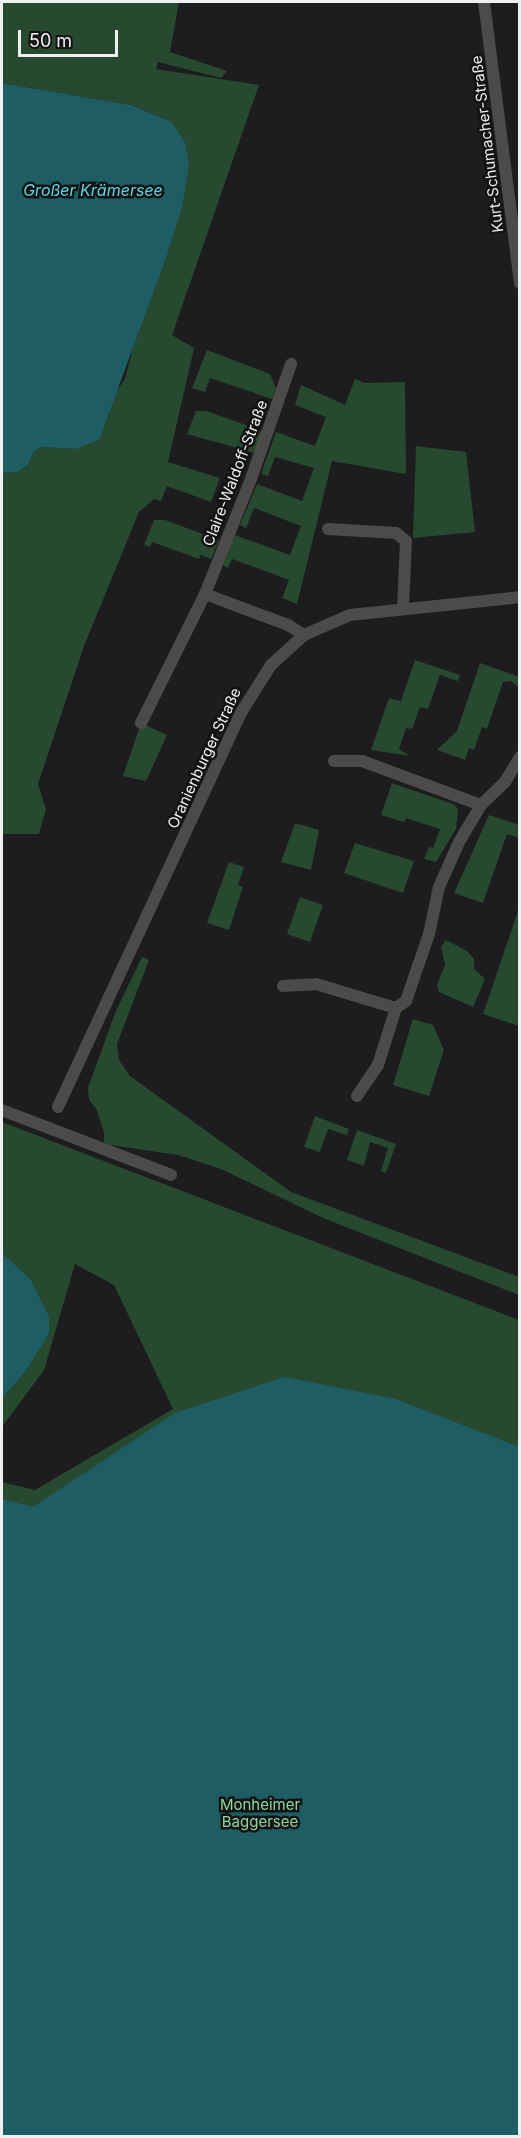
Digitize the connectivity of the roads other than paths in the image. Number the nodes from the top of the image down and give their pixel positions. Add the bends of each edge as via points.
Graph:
1 (484, 2) edge
2 (519, 283) edge
3 (291, 364) dead end
4 (328, 529) dead end
5 (205, 594) junction
6 (519, 597) edge
7 (403, 608) junction
8 (304, 635) junction
9 (141, 723) dead end
10 (519, 757) edge
11 (334, 761) dead end
12 (481, 805) junction
13 (283, 986) dead end
14 (396, 1008) junction
15 (357, 1096) dead end
16 (58, 1107) dead end
17 (2, 1110) edge
18 (171, 1175) dead end

1 - 2 street, Kurt-Schumacher-Straße
3 - 5 street, Claire-Waldoff-Straße
4 - 7 street via 396,533 406,542
5 - 8 street via 288,625
5 - 9 street, Claire-Waldoff-Straße
6 - 7 street, Oranienburger Straße
7 - 8 street, Oranienburger Straße via 350,615
8 - 16 street, Oranienburger Straße via 271,665 250,695
10 - 12 street via 505,782
11 - 12 street via 362,761
12 - 14 street via 439,887 429,934 406,1001
13 - 14 street via 316,984
14 - 15 street via 378,1065
17 - 18 street

